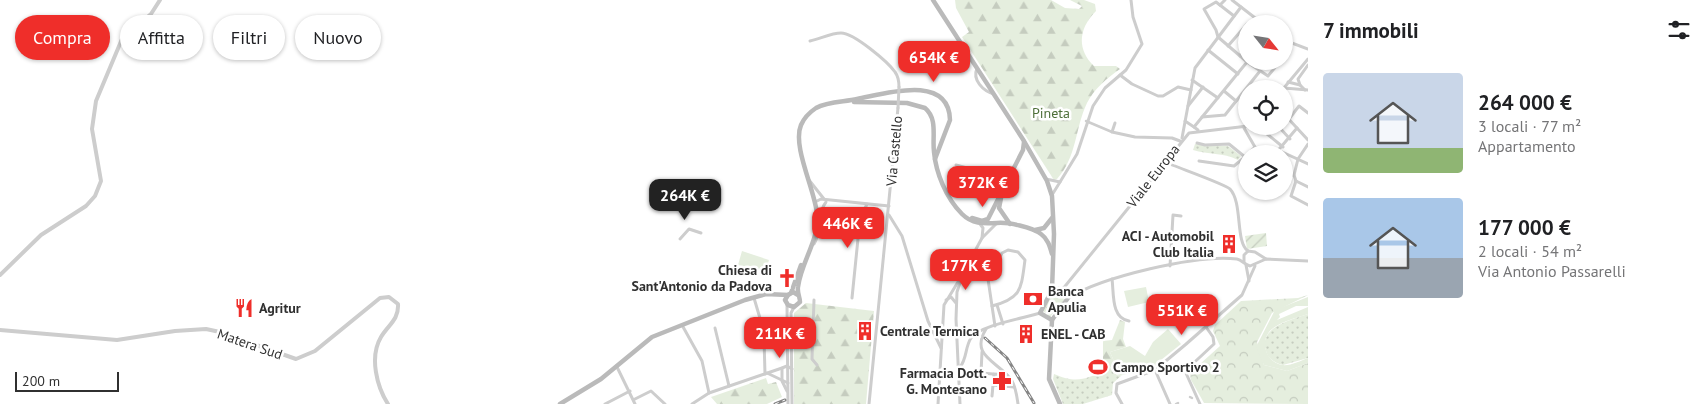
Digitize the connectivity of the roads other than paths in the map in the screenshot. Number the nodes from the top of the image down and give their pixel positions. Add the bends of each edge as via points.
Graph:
1 (160, 0) edge
2 (933, 0) edge
3 (1132, 0) edge
4 (1224, 0) edge
5 (1232, 0) edge
6 (1220, 5) junction
7 (1241, 8) junction
8 (1251, 15) edge
9 (1234, 16) junction
10 (1238, 34) edge
11 (1218, 37) junction
12 (810, 41) dead end
13 (1293, 43) edge
14 (1228, 46) junction
15 (1308, 49) edge
16 (1208, 50) junction
17 (1238, 54) edge
18 (1308, 59) edge
19 (1308, 65) edge
20 (1242, 70) edge
21 (1273, 70) edge
22 (1260, 71) joint
23 (1238, 74) junction
24 (1120, 75) junction
25 (1192, 80) junction
26 (1290, 80) edge
27 (1293, 83) edge
28 (1300, 85) junction
29 (1203, 87) junction
30 (1293, 89) edge
31 (1191, 90) junction
32 (1307, 90) edge
33 (1224, 91) junction
34 (1218, 98) junction
35 (1236, 101) junction
36 (845, 102) junction
37 (1188, 108) junction
38 (1308, 113) edge
39 (1293, 114) edge
40 (1202, 118) junction
41 (1086, 121) junction
42 (1185, 121) junction
43 (1115, 123) dead end
44 (1293, 124) edge
45 (1194, 127) junction
46 (1238, 128) edge
47 (1297, 128) junction
48 (1198, 131) junction
49 (1112, 132) junction
50 (1268, 135) edge
51 (1286, 135) edge
52 (1290, 139) junction
53 (1024, 140) junction
54 (1181, 140) junction
55 (1308, 142) edge
56 (1197, 143) dead end
57 (1281, 145) edge
58 (1285, 145) edge
59 (1238, 150) edge
60 (1021, 154) junction
61 (1033, 155) junction
62 (1293, 157) edge
63 (935, 159) junction
64 (1298, 159) junction
65 (1199, 161) dead end
66 (1165, 162) junction
67 (1238, 162) edge
68 (1308, 164) edge
69 (956, 165) dead end
70 (1294, 175) joint
71 (1008, 179) junction
72 (1046, 179) junction
73 (809, 180) junction
74 (1296, 181) junction
75 (1060, 182) junction
76 (1308, 187) edge
77 (1002, 192) junction
78 (1052, 196) junction
79 (827, 201) junction
80 (815, 202) junction
81 (867, 204) junction
82 (880, 206) junction
83 (889, 206) junction
84 (1308, 206) edge
85 (958, 210) junction
86 (888, 214) junction
87 (1053, 215) junction
88 (1181, 216) dead end
89 (997, 223) junction
90 (980, 224) junction
91 (1012, 225) junction
92 (1028, 229) junction
93 (701, 233) dead end
94 (982, 238) junction
95 (680, 239) dead end
96 (810, 248) junction
97 (1248, 251) junction
98 (1257, 254) junction
99 (1053, 256) junction
100 (806, 258) junction
101 (1266, 259) junction
102 (1308, 261) edge
103 (1244, 263) junction
104 (1257, 263) junction
105 (1170, 266) junction
106 (964, 273) junction
107 (0, 275) edge
108 (1112, 279) junction
109 (1249, 282) junction
110 (951, 290) junction
111 (1052, 290) junction
112 (1062, 290) junction
113 (957, 292) junction
114 (789, 294) junction
115 (774, 295) junction
116 (798, 295) junction
117 (754, 297) junction
118 (951, 297) junction
119 (852, 298) dead end
120 (1068, 298) junction
121 (814, 300) dead end
122 (945, 300) junction
123 (786, 303) junction
124 (957, 304) junction
125 (997, 304) junction
126 (992, 306) junction
127 (794, 307) junction
128 (1040, 313) junction
129 (1052, 320) junction
130 (1129, 321) dead end
131 (1003, 324) junction
132 (682, 325) junction
133 (762, 325) dead end
134 (995, 326) junction
135 (1206, 327) junction
136 (715, 328) dead end
137 (986, 329) junction
138 (0, 330) edge
139 (764, 339) dead end
140 (942, 348) junction
141 (982, 352) junction
142 (817, 365) dead end
143 (788, 366) junction
144 (616, 367) junction
145 (959, 367) junction
146 (782, 368) junction
147 (792, 369) junction
148 (1155, 370) junction
149 (766, 374) junction
150 (994, 374) junction
151 (1007, 375) junction
152 (782, 381) junction
153 (790, 382) junction
154 (993, 385) junction
155 (729, 386) junction
156 (1015, 387) junction
157 (630, 391) junction
158 (709, 393) junction
159 (788, 395) junction
160 (992, 396) dead end
161 (635, 399) junction
162 (388, 404) edge
163 (560, 404) edge
164 (605, 404) edge
165 (636, 404) edge
166 (665, 404) edge
167 (692, 404) edge
168 (788, 404) edge
169 (792, 404) edge
170 (869, 404) edge
171 (938, 404) edge
172 (960, 404) edge
173 (1018, 404) edge
174 (1060, 404) edge
175 (1122, 404) edge
176 (1170, 404) edge
177 (1200, 404) edge

1 - 107 street via 151,14 122,39 96,101 92,129 101,181 95,196 86,206 41,235
2 - 53 main road
3 - 24 street via 1134,21 1142,44
4 - 6 street
5 - 7 street
6 - 9 street
6 - 11 street via 1216,2 1204,9
7 - 8 street
7 - 9 street
9 - 11 street
10 - 14 street
11 - 14 street
11 - 16 street
12 - 83 street, Via Castello, bridge via 847,34 869,48 897,74 898,108
13 - 15 street
14 - 17 street
16 - 23 street
16 - 25 street via 1195,68
18 - 26 street
19 - 28 street via 1298,79
20 - 23 street
21 - 22 street via 1268,76
22 - 35 street
23 - 33 street
24 - 31 street via 1158,96 1178,87
24 - 41 street via 1101,93
25 - 29 street
25 - 31 street
27 - 28 street
28 - 32 street
29 - 34 street
29 - 37 street
30 - 32 street
31 - 37 street
33 - 34 street
33 - 35 street
34 - 40 street
35 - 40 street via 1225,115
36 - 63 main road via 921,106 934,122
36 - 63 main road via 907,90 934,94 945,103 950,114
36 - 73 main road via 817,107 801,125 800,138
37 - 42 street
38 - 39 street via 1299,106
40 - 45 street
41 - 49 street
41 - 75 street via 1077,154
42 - 45 street
42 - 54 street
43 - 49 street
44 - 47 street
45 - 48 street
46 - 48 street, Viale Europa
47 - 52 street
47 - 55 street
48 - 54 street, Viale Europa
49 - 54 street
50 - 57 street
51 - 52 street
52 - 58 street
53 - 60 main road
53 - 61 main road
54 - 66 street, Viale Europa
55 - 64 street
56 - 59 street via 1229,144
60 - 61 main road
60 - 71 main road
61 - 72 main road
62 - 64 street
63 - 85 main road via 947,193
64 - 68 street
64 - 70 street
65 - 67 street via 1234,166
66 - 97 street via 1230,189 1236,199 1243,244
66 - 112 street, Viale Europa
69 - 71 street
70 - 74 street
71 - 77 main road
72 - 75 street
72 - 78 main road
73 - 79 street via 818,195
73 - 80 main road
74 - 76 street
74 - 84 street via 1292,196
75 - 78 street
77 - 85 main road via 986,220 972,218
77 - 91 main road via 999,208 1005,220
78 - 87 main road
79 - 80 street
79 - 81 street
79 - 96 street via 821,208 820,232
80 - 96 main road via 816,227
81 - 82 street
81 - 119 street via 860,219
82 - 83 street
82 - 86 street
83 - 86 street, Via Castello
85 - 90 main road via 969,220
86 - 140 street via 902,236 928,321
86 - 170 street, Via Castello
87 - 92 main road via 1044,228
87 - 99 main road
88 - 105 street via 1172,215
89 - 90 main road
89 - 91 main road
89 - 94 street
90 - 94 street
91 - 92 main road
92 - 99 main road via 1045,238
93 - 95 street via 689,229
94 - 106 street
96 - 100 main road
97 - 98 street
97 - 103 street via 1244,255
98 - 101 street
98 - 104 street
99 - 111 main road
100 - 114 main road
100 - 116 main road
101 - 102 street
101 - 104 street
103 - 104 street via 1250,266
103 - 105 street via 1237,259 1205,260
103 - 109 street
104 - 109 street
105 - 108 street
106 - 110 street
106 - 113 street
108 - 120 street
108 - 130 street via 1116,314
109 - 135 street via 1242,295
110 - 113 street
110 - 122 street
111 - 112 main road
111 - 128 main road
112 - 120 main road
113 - 118 street
113 - 124 street
114 - 115 main road
114 - 116 main road
114 - 123 main road
115 - 117 main road
115 - 123 main road
116 - 127 main road via 800,302
117 - 132 main road
117 - 133 street
118 - 122 street
118 - 124 street
120 - 129 main road
121 - 142 street via 812,359
122 - 140 street
123 - 127 main road
123 - 143 street
124 - 145 street
125 - 126 street
125 - 126 street via 1010,301 1020,286 1024,260 1018,252 1004,251 988,279
125 - 131 street
126 - 134 street
127 - 147 street via 791,313
128 - 129 main road
128 - 131 street
129 - 174 main road via 1048,379
131 - 134 street
132 - 144 main road via 652,337
132 - 158 street via 702,361
134 - 137 street
135 - 148 street
135 - 177 street via 1214,344 1185,371
136 - 155 street
137 - 141 street via 980,341
137 - 145 street via 970,338
138 - 162 street, Matera Sud via 117,340 206,329 296,359 316,351 380,298 389,297 398,304 397,316 380,337 376,358 377,380
139 - 149 street
140 - 171 street
141 - 150 street via 981,373
141 - 151 street
143 - 146 street
143 - 147 street
143 - 153 street
144 - 157 street
144 - 163 main road
145 - 172 street
146 - 149 street
146 - 152 street
147 - 153 street
148 - 175 street via 1117,384 1116,393
148 - 176 street
149 - 152 street via 777,376
149 - 155 street
150 - 151 street
150 - 154 street
151 - 156 street
152 - 153 street
152 - 159 street
153 - 159 street
153 - 169 street
154 - 156 street
154 - 160 street
155 - 158 street
156 - 173 street
157 - 161 street
157 - 164 street
158 - 167 street
159 - 168 street
161 - 165 street
161 - 166 street via 651,390

